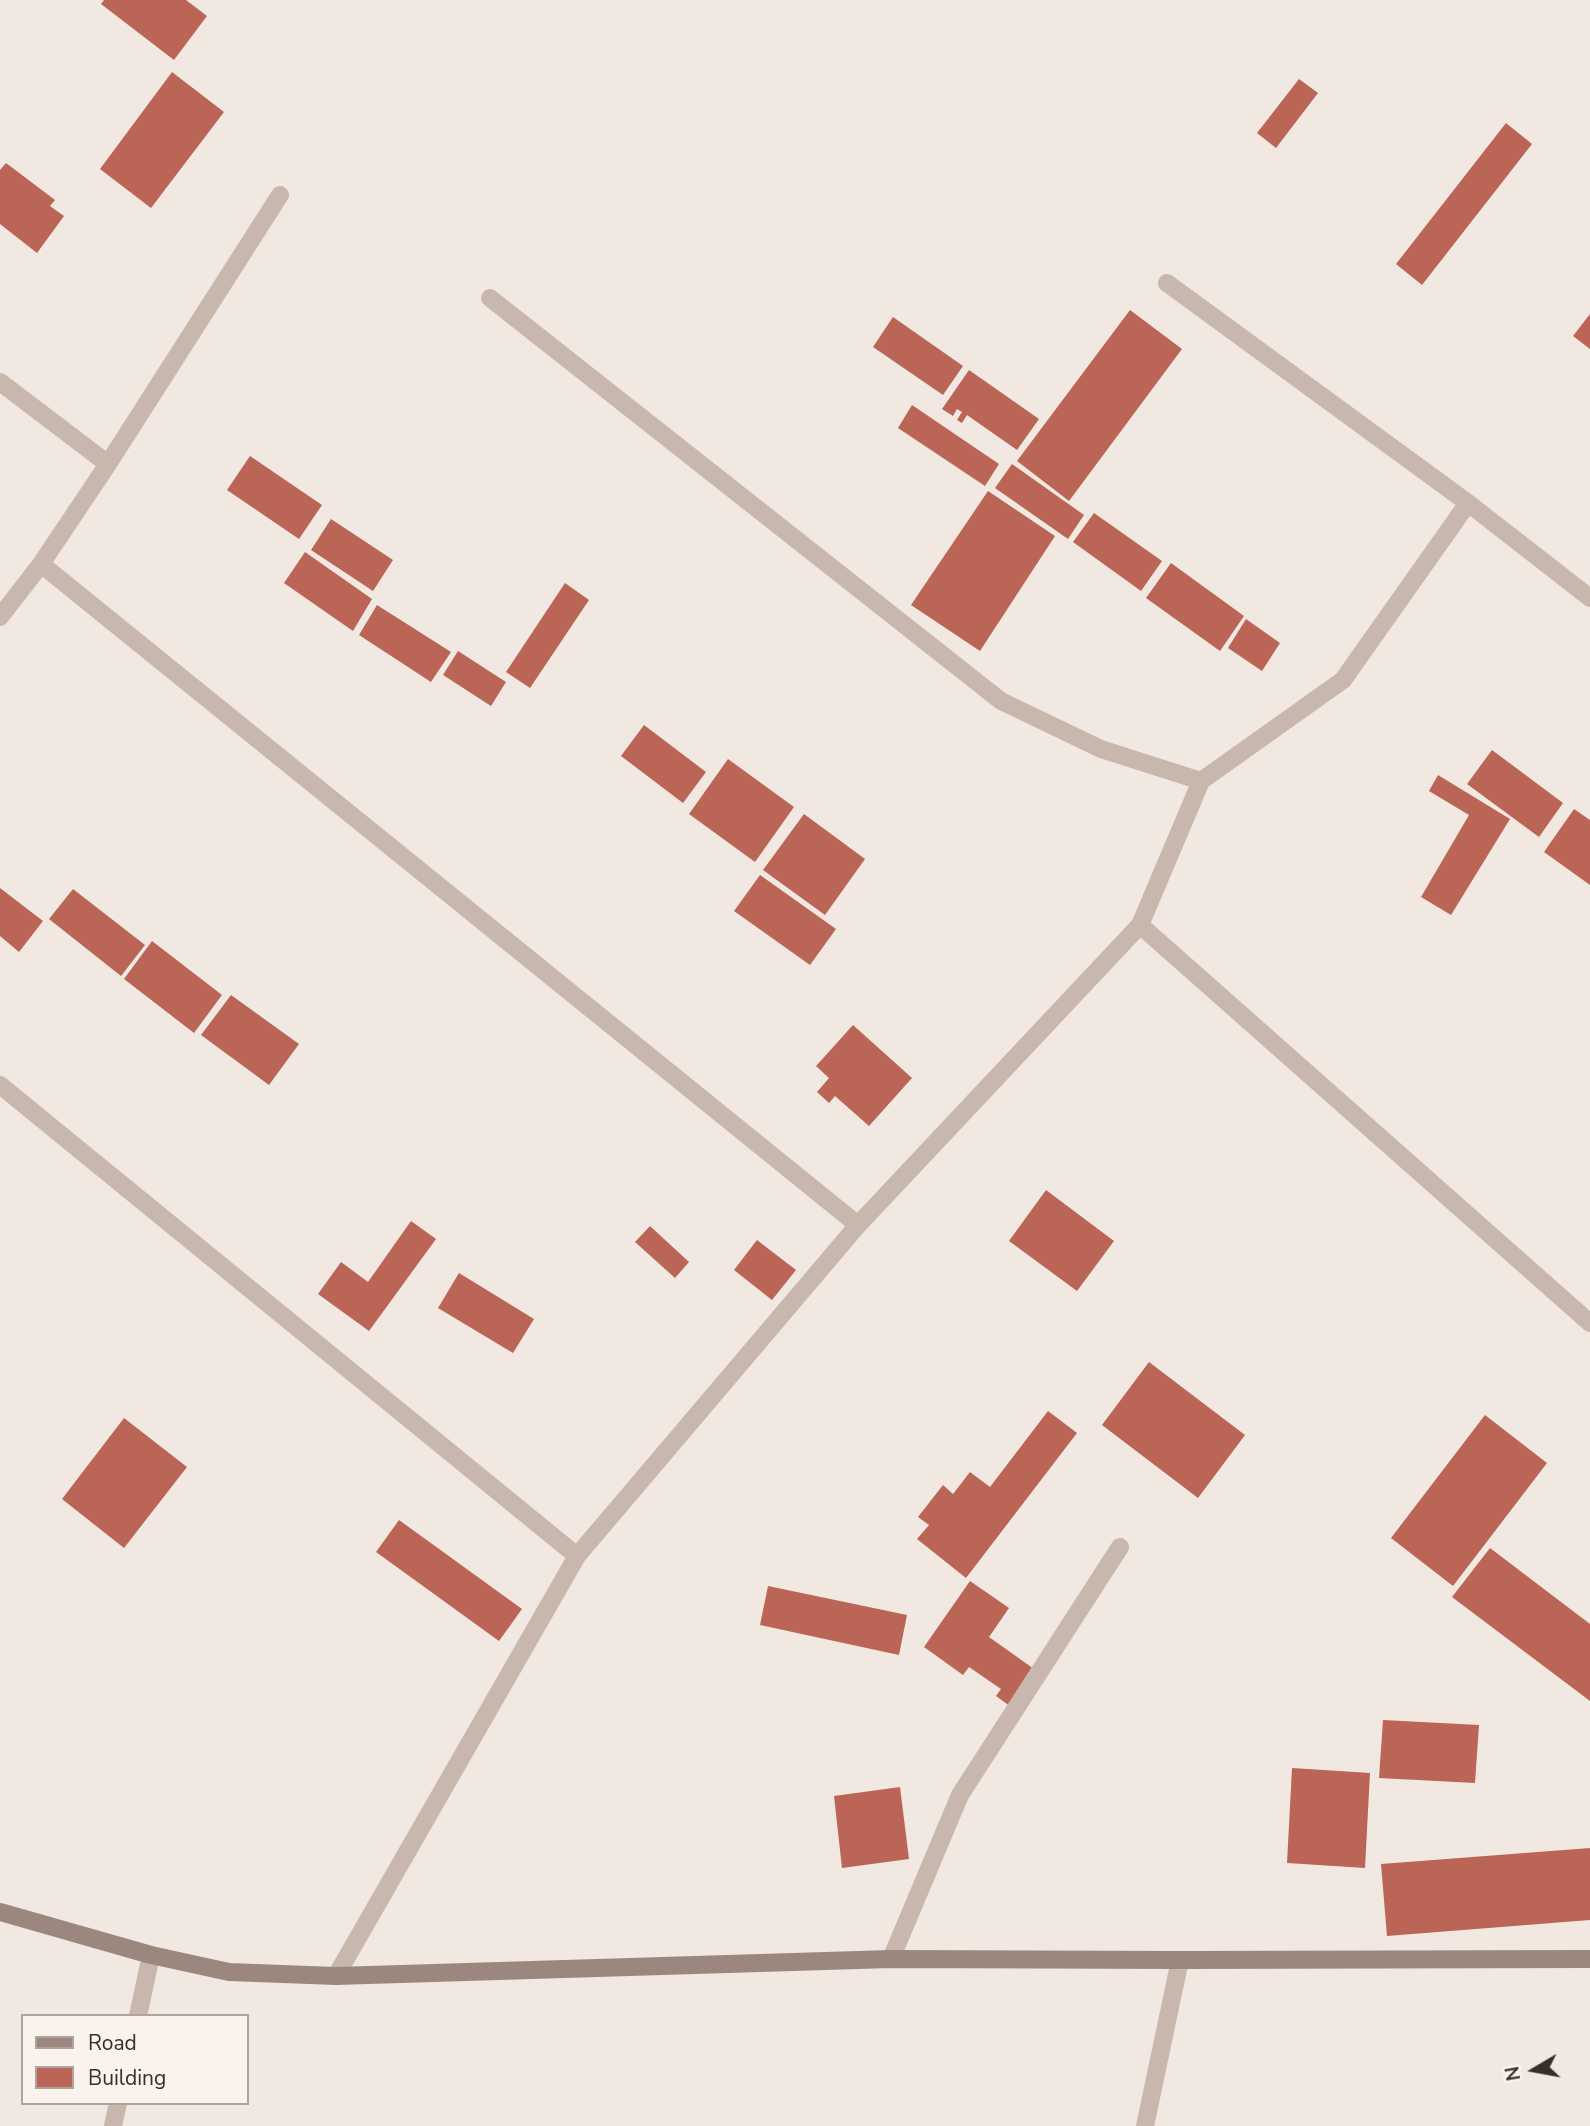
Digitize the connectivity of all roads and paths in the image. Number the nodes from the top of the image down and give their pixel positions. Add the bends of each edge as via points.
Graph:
1 (281, 195) dead end
2 (1167, 283) dead end
3 (490, 298) dead end
4 (0, 382) edge
5 (108, 464) junction
6 (1468, 503) junction
7 (41, 564) junction
8 (1590, 598) edge
9 (0, 617) edge
10 (1201, 781) junction
11 (1140, 925) junction
12 (0, 1085) edge
13 (859, 1225) junction
14 (1590, 1323) edge
15 (1120, 1547) dead end
16 (577, 1556) junction
17 (0, 1912) edge
18 (151, 1955) junction
19 (891, 1959) junction
20 (1590, 1959) edge
21 (1180, 1961) junction
22 (336, 1976) junction
23 (138, 2014) edge
24 (118, 2105) edge
25 (113, 2126) edge
26 (1145, 2126) edge

1 - 5 street
2 - 6 street
3 - 10 street via 1001,701 1101,749
4 - 5 street
5 - 7 street
6 - 8 street
6 - 10 street via 1343,680
7 - 9 street
7 - 13 street
10 - 11 street
11 - 13 street
11 - 14 street
12 - 16 street
13 - 16 street
15 - 19 street via 960,1795
16 - 22 street
17 - 18 street
18 - 22 street via 229,1972
18 - 23 street
19 - 21 street
19 - 22 street
20 - 21 street
21 - 26 street
24 - 25 street

